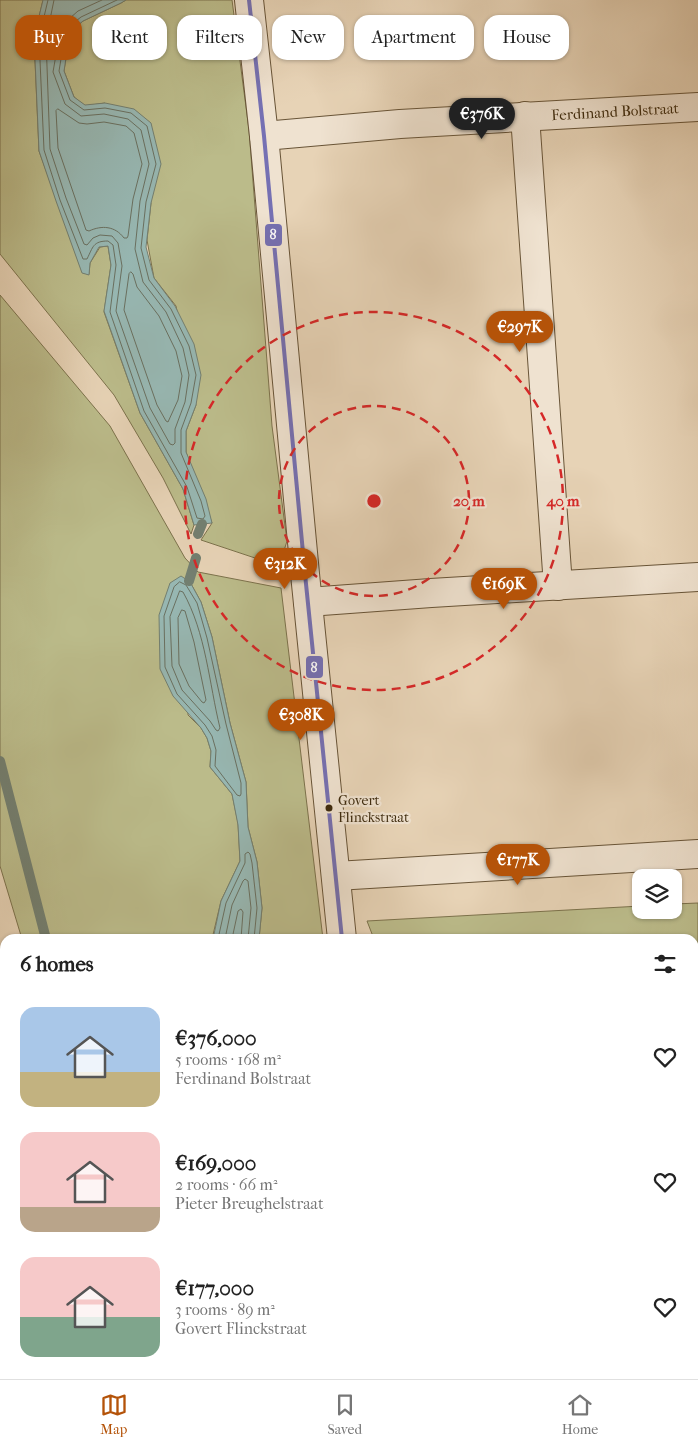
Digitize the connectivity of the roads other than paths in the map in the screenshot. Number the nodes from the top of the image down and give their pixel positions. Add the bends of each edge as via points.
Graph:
1 (249, 0) edge
2 (698, 108) edge
3 (526, 116) junction
4 (264, 136) junction
5 (698, 577) edge
6 (558, 586) junction
7 (308, 602) junction
8 (698, 854) edge
9 (336, 876) junction
10 (342, 934) edge

1 - 4 street
2 - 3 street, Ferdinand Bolstraat
3 - 4 street, Ferdinand Bolstraat
3 - 6 street
4 - 7 street
5 - 6 street
6 - 7 street
7 - 9 street
8 - 9 street
9 - 10 street

